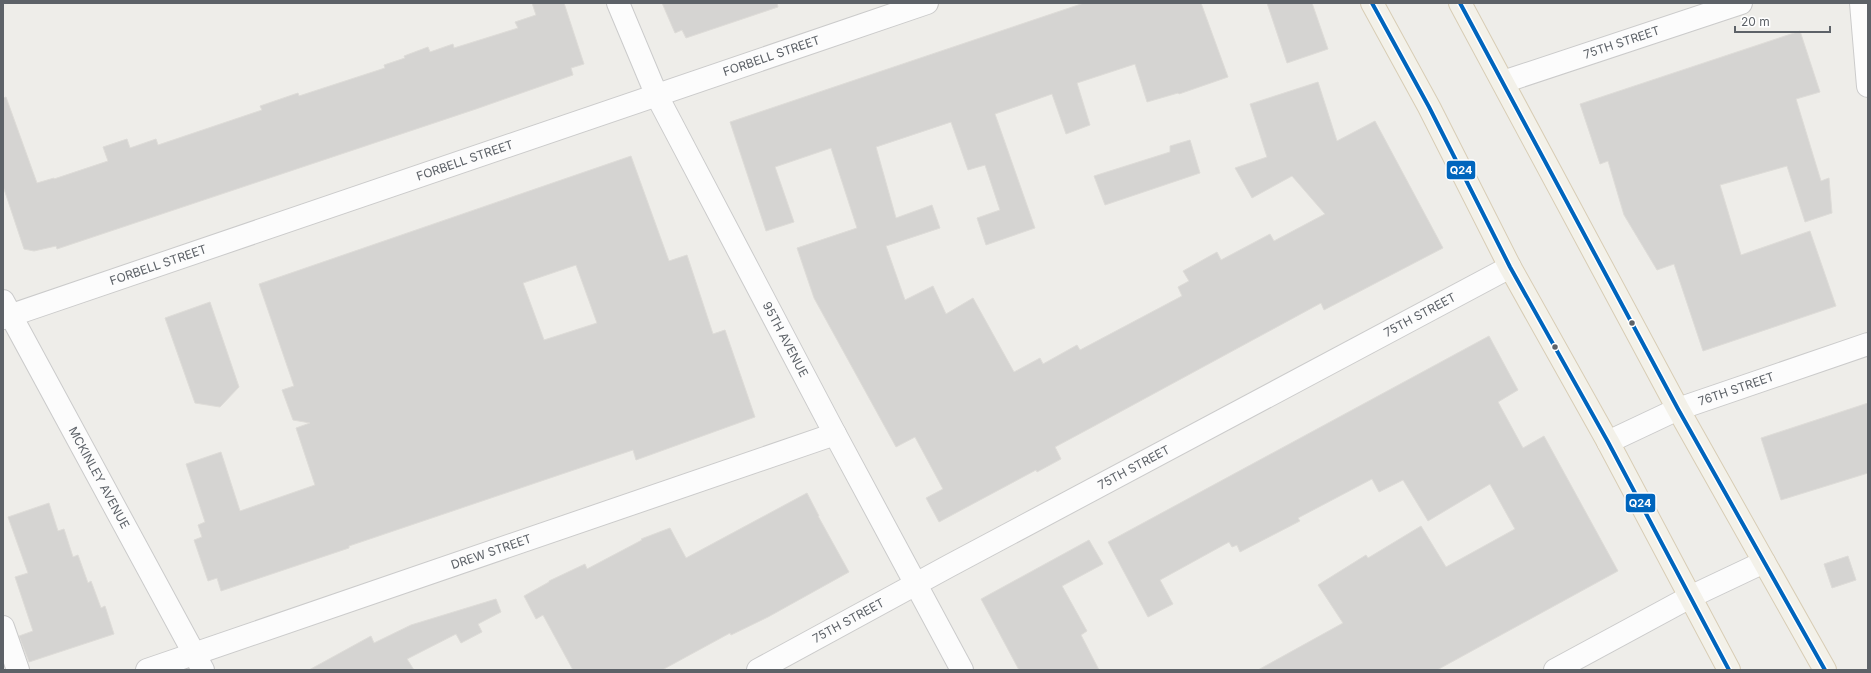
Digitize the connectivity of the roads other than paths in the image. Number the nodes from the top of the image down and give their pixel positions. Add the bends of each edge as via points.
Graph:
1 (618, 3) edge
2 (927, 3) edge
3 (1372, 3) edge
4 (1460, 3) edge
5 (1741, 3) edge
6 (1861, 3) edge
7 (1503, 82) junction
8 (1868, 86) edge
9 (657, 96) junction
10 (1510, 267) junction
11 (6, 311) edge
12 (1868, 344) edge
13 (1678, 409) junction
14 (835, 434) junction
15 (1608, 442) junction
16 (1764, 562) junction
17 (916, 584) junction
18 (1690, 597) junction
19 (3, 627) edge
20 (199, 662) edge
21 (18, 670) edge
22 (147, 670) edge
23 (758, 670) edge
24 (962, 670) edge
25 (1554, 670) edge
26 (1729, 670) edge
27 (1825, 670) edge

1 - 9 street, 95TH AVENUE
2 - 9 street, FORBELL STREET
3 - 10 main road via 1429,107
4 - 7 main road
5 - 7 street, 75TH STREET
6 - 8 street
7 - 13 main road
9 - 11 street, FORBELL STREET
9 - 14 street, 95TH AVENUE
10 - 15 main road
10 - 17 street, 75TH STREET
11 - 20 street, MCKINLEY AVENUE
12 - 13 street, 76TH STREET
13 - 15 street, 76TH STREET
13 - 16 main road
14 - 17 street, 95TH AVENUE
14 - 20 street, DREW STREET
15 - 18 main road
16 - 18 street
16 - 27 main road
17 - 23 street, 75TH STREET
17 - 24 street, 95TH AVENUE
18 - 25 street
18 - 26 main road
19 - 21 street
20 - 22 street, DREW STREET

